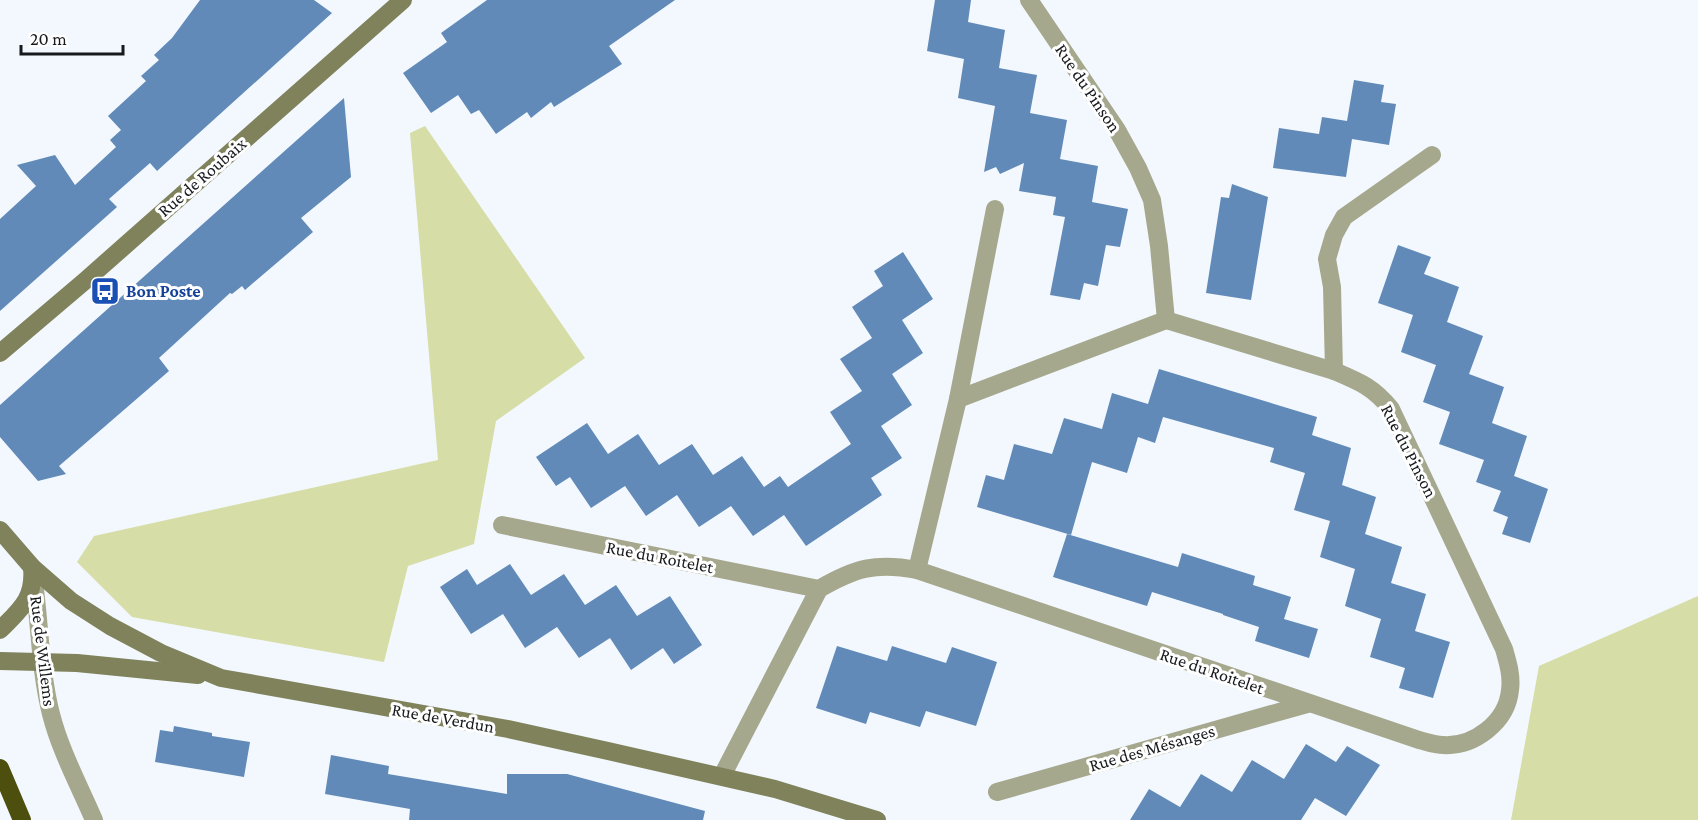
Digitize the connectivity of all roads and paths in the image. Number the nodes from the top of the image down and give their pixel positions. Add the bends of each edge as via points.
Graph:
1 (403, 0) edge
2 (1029, 0) edge
3 (1432, 155) dead end
4 (995, 209) dead end
5 (1166, 320) junction
6 (0, 353) edge
7 (1334, 371) junction
8 (958, 399) junction
9 (502, 525) dead end
10 (0, 530) edge
11 (917, 570) junction
12 (33, 574) junction
13 (819, 589) junction
14 (1489, 616) joint
15 (0, 630) edge
16 (0, 661) edge
17 (43, 661) junction
18 (220, 678) junction
19 (1307, 704) junction
20 (0, 768) edge
21 (722, 776) junction
22 (997, 792) dead end
23 (22, 820) edge
24 (94, 820) edge
25 (877, 820) edge

1 - 6 main road, Rue de Roubaix
2 - 5 street, Rue du Pinson via 1117,130 1152,200
3 - 7 street via 1344,217 1334,235 1327,258 1332,287
4 - 8 street
5 - 7 street, Rue du Pinson
5 - 8 street
7 - 14 street, Rue du Pinson via 1377,392 1391,409
8 - 11 street
9 - 13 street, Rue du Roitelet
10 - 12 main road
11 - 13 street, Rue du Roitelet via 876,566 843,575
11 - 19 street, Rue du Roitelet
12 - 15 main road, Rue de Willems via 29,598
12 - 17 street, Rue de Willems
12 - 18 main road, Rue de Verdun via 110,626
13 - 21 street
14 - 19 street, Rue du Roitelet via 1511,672 1510,692 1491,727 1463,743 1443,745 1419,740
16 - 17 main road
17 - 18 main road
17 - 24 street, Rue de Willems via 52,717
18 - 21 main road, Rue de Verdun via 508,729
19 - 22 street, Rue des Mésanges
20 - 23 highway
21 - 25 main road, Rue de Verdun

